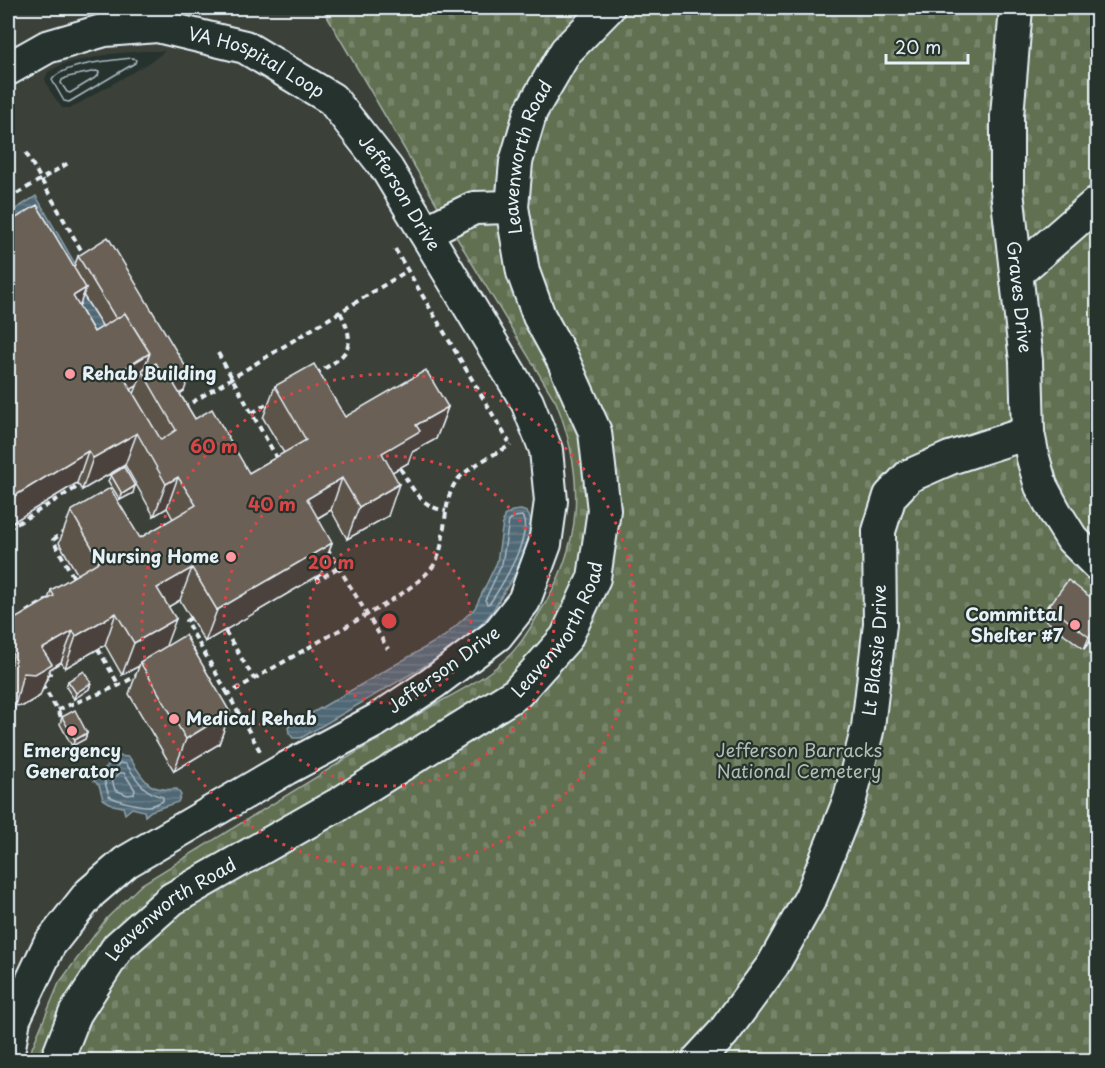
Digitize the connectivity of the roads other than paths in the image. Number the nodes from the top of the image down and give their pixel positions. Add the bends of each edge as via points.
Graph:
1 (608, 8) edge
2 (1016, 8) edge
3 (8, 69) edge
4 (332, 99) joint
5 (1098, 202) edge
6 (512, 207) junction
7 (425, 232) junction
8 (1018, 272) junction
9 (1028, 433) junction
10 (1098, 565) edge
11 (8, 1053) edge
12 (57, 1060) edge
13 (698, 1060) edge

1 - 6 lane, Leavenworth Road via 566,51 531,111 516,162
2 - 8 lane, Graves Drive via 1007,116 1007,180
3 - 4 lane, VA Hospital Loop via 46,47 105,30 157,26 245,47
4 - 7 lane, Jefferson Drive via 387,169
5 - 8 lane
6 - 7 lane via 474,208
6 - 12 lane, Leavenworth Road via 523,272 535,305 595,432 604,510 594,578 566,638 517,693 337,805 172,899 118,946 75,1014
7 - 11 lane, Jefferson Drive via 527,402 546,450 551,501 545,544 524,601 497,635 433,683 377,720 126,862 90,893 49,945 14,1019
8 - 9 lane, Graves Drive
9 - 10 lane, Graves Drive via 1041,486 1072,539
9 - 13 lane, Lt Blassie Drive via 909,476 890,496 879,531 880,624 868,727 850,800 811,897 773,965

